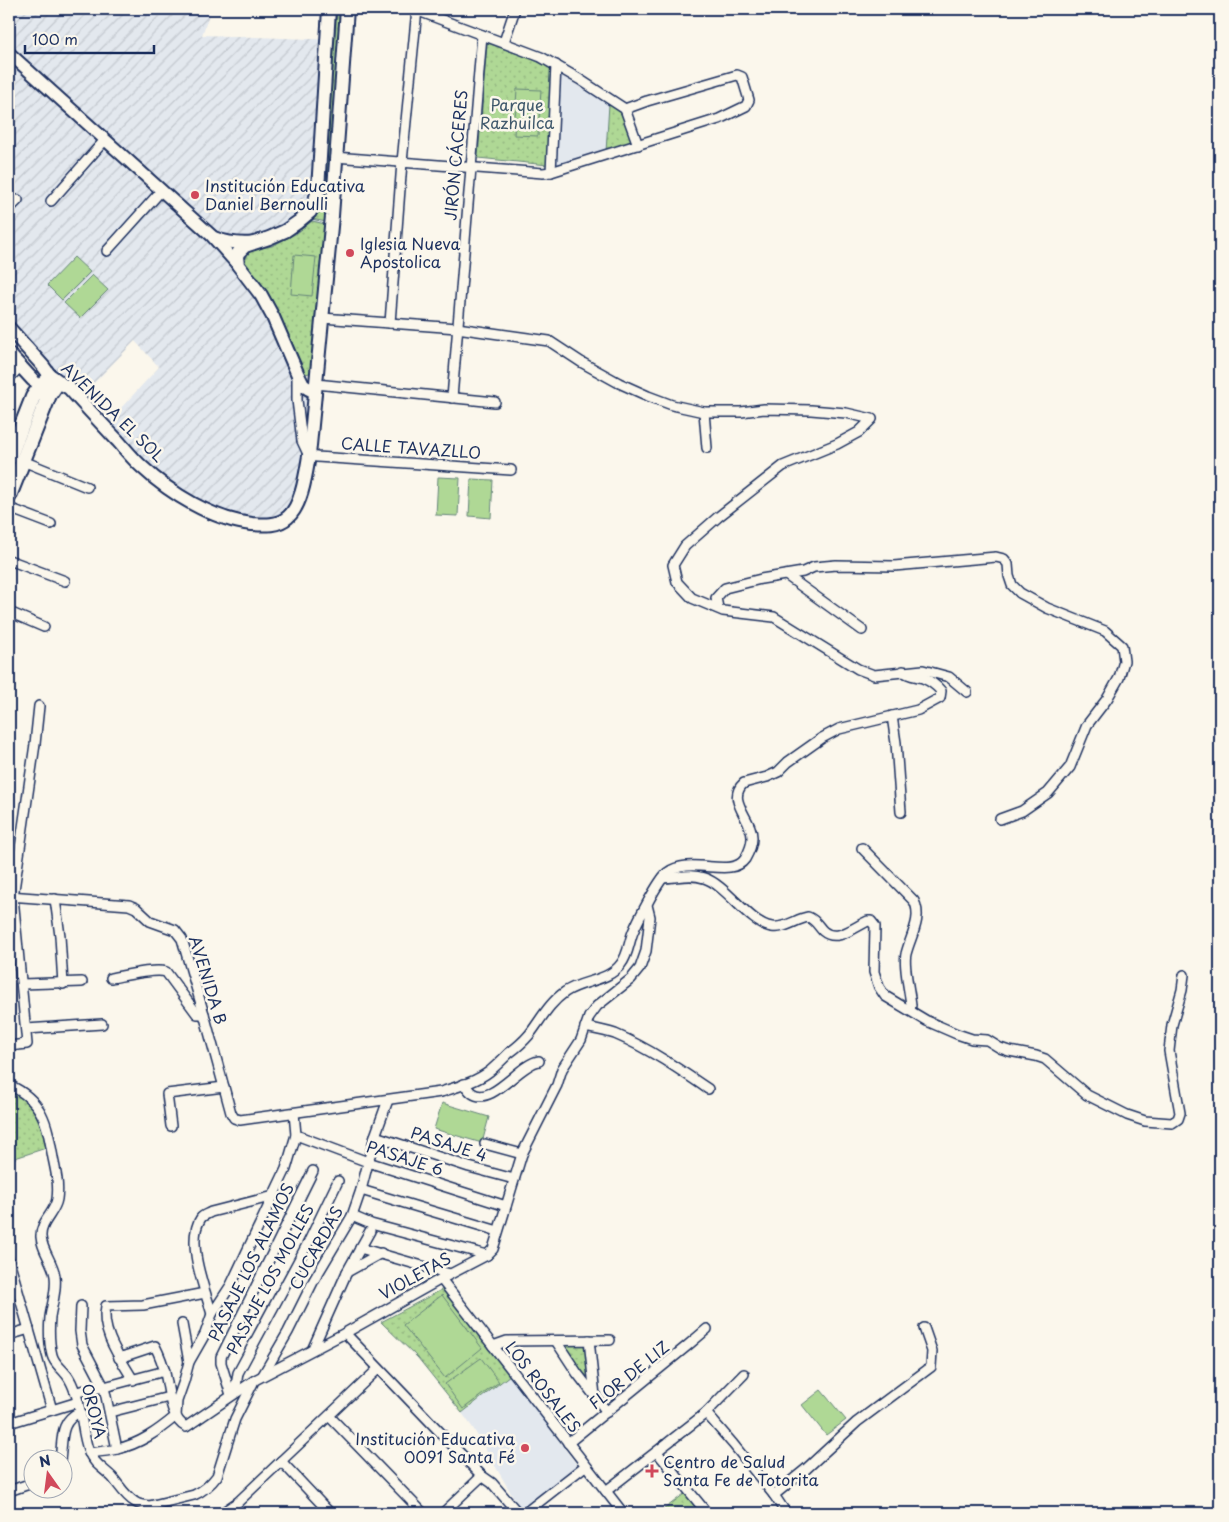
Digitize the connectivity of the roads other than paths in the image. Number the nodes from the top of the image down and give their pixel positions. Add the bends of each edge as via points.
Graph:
1 (329, 9) edge
2 (347, 9) edge
3 (415, 9) edge
4 (515, 9) edge
5 (482, 35) junction
6 (504, 42) junction
7 (9, 53) edge
8 (556, 65) junction
9 (625, 109) junction
10 (105, 140) junction
11 (638, 145) junction
12 (335, 157) junction
13 (402, 162) junction
14 (470, 167) junction
15 (551, 172) junction
16 (161, 191) junction
17 (18, 200) dead end
18 (51, 201) dead end
19 (9, 209) edge
20 (212, 236) junction
21 (252, 243) junction
22 (106, 252) dead end
23 (238, 265) junction
24 (322, 318) junction
25 (390, 323) junction
26 (9, 328) edge
27 (457, 328) junction
28 (9, 354) edge
29 (21, 366) junction
30 (298, 375) junction
31 (9, 378) edge
32 (55, 379) junction
33 (41, 387) junction
34 (315, 388) junction
35 (452, 398) junction
36 (495, 402) dead end
37 (704, 412) junction
38 (707, 448) dead end
39 (309, 456) junction
40 (9, 458) edge
41 (23, 461) junction
42 (510, 470) dead end
43 (87, 487) dead end
44 (9, 496) edge
45 (9, 508) edge
46 (51, 524) dead end
47 (9, 560) edge
48 (786, 575) junction
49 (65, 581) dead end
50 (718, 608) junction
51 (9, 612) edge
52 (44, 627) dead end
53 (862, 630) dead end
54 (903, 672) junction
55 (967, 692) dead end
56 (38, 706) dead end
57 (892, 716) junction
58 (901, 812) dead end
59 (1000, 819) dead end
60 (862, 848) dead end
61 (662, 878) junction
62 (11, 897) edge
63 (55, 899) junction
64 (647, 905) junction
65 (1184, 975) dead end
66 (111, 978) dead end
67 (82, 982) dead end
68 (22, 984) junction
69 (63, 984) junction
70 (910, 1010) junction
71 (204, 1014) junction
72 (102, 1024) dead end
73 (585, 1027) junction
74 (26, 1029) junction
75 (9, 1046) edge
76 (539, 1061) dead end
77 (464, 1084) junction
78 (9, 1085) edge
79 (224, 1087) junction
80 (708, 1089) dead end
81 (388, 1100) junction
82 (294, 1112) junction
83 (171, 1126) dead end
84 (296, 1135) junction
85 (375, 1136) junction
86 (485, 1144) dead end
87 (522, 1154) junction
88 (368, 1162) junction
89 (313, 1171) dead end
90 (514, 1179) junction
91 (338, 1181) dead end
92 (361, 1190) junction
93 (274, 1196) junction
94 (506, 1206) junction
95 (352, 1216) junction
96 (370, 1231) dead end
97 (498, 1231) junction
98 (360, 1248) junction
99 (382, 1254) junction
100 (487, 1255) junction
101 (9, 1260) edge
102 (346, 1272) junction
103 (450, 1274) junction
104 (441, 1279) junction
105 (205, 1293) junction
106 (81, 1306) dead end
107 (212, 1314) junction
108 (182, 1324) dead end
109 (924, 1328) dead end
110 (28, 1329) junction
111 (707, 1329) dead end
112 (345, 1332) junction
113 (9, 1335) edge
114 (588, 1340) junction
115 (610, 1340) dead end
116 (556, 1341) junction
117 (493, 1346) junction
118 (313, 1348) junction
119 (120, 1358) junction
120 (188, 1362) junction
121 (378, 1369) junction
122 (165, 1371) junction
123 (744, 1374) dead end
124 (259, 1377) junction
125 (133, 1380) junction
126 (104, 1387) junction
127 (76, 1392) junction
128 (233, 1394) junction
129 (595, 1396) junction
130 (170, 1397) junction
131 (78, 1402) junction
132 (52, 1410) junction
133 (80, 1412) junction
134 (110, 1412) junction
135 (607, 1412) junction
136 (706, 1413) junction
137 (176, 1416) junction
138 (329, 1416) junction
139 (9, 1423) edge
140 (568, 1443) junction
141 (117, 1449) junction
142 (61, 1450) edge
143 (657, 1452) junction
144 (89, 1453) junction
145 (281, 1461) junction
146 (585, 1466) junction
147 (482, 1476) junction
148 (22, 1486) edge
149 (9, 1491) edge
150 (606, 1491) junction
151 (774, 1495) junction
152 (537, 1510) edge
153 (226, 1513) edge
154 (330, 1513) edge
155 (423, 1513) edge
156 (443, 1513) edge
157 (518, 1513) edge
158 (525, 1513) edge
159 (623, 1513) edge
160 (707, 1513) edge
161 (786, 1513) edge

1 - 21 main road via 318,190 314,204 310,212 285,231
2 - 12 main road
3 - 5 street
3 - 13 street
4 - 6 street
5 - 6 street
5 - 14 street, JIRÓN CÁCERES
6 - 8 street
7 - 10 street
8 - 9 street
8 - 15 street
9 - 11 street
9 - 11 street via 742,76 749,100 746,106 719,119
10 - 16 street
10 - 18 street
11 - 15 street
12 - 13 street
12 - 24 main road
13 - 14 street
13 - 25 street
14 - 15 street
14 - 27 street, JIRÓN CÁCERES
16 - 20 street
16 - 22 street
17 - 19 street
20 - 21 street via 224,242
20 - 23 street
21 - 23 main road via 238,253
23 - 30 main road via 273,316
24 - 25 street
24 - 34 main road
25 - 27 street
26 - 32 main road, AVENIDA EL SOL
27 - 35 street, JIRÓN CÁCERES
27 - 37 street via 549,340 581,362 641,393
28 - 29 main road
29 - 31 street
29 - 33 main road
30 - 34 main road via 303,385
30 - 39 street via 297,400 302,441
32 - 33 main road
32 - 39 main road, AVENIDA EL SOL via 68,388 141,466 186,499 227,519 264,525 278,523 289,516 302,488
33 - 40 main road via 29,406
33 - 41 main road
34 - 35 street
34 - 39 main road
35 - 36 street
37 - 38 street
37 - 50 street via 811,410 872,419 859,432 844,440 783,466 685,546 673,565 677,582 692,598
39 - 42 street, CALLE TAVAZLLO
41 - 43 street
41 - 44 main road
45 - 46 street
47 - 49 street
48 - 50 street via 725,588 716,598
48 - 53 street
48 - 59 street via 836,565 894,566 996,557 1008,564 1012,585 1020,593 1047,608 1104,631 1122,646 1124,661 1120,678 1087,725 1070,767 1048,793 1022,810
50 - 54 street via 774,617 858,669 874,675
51 - 52 street
54 - 55 street via 923,670 950,677
54 - 57 street via 934,684 941,690 941,696 918,710
56 - 62 street
57 - 58 street
57 - 61 street via 839,729 778,772 741,785 737,800 751,827 752,838 741,863 730,868 682,866
60 - 70 street via 914,901 917,908 917,920 905,958
61 - 64 street
61 - 70 street via 690,875 707,879 759,922 772,927 808,917 827,934 835,936 872,922 875,926 876,982 886,996
62 - 63 street, AVENIDA B
62 - 68 street
63 - 69 street
63 - 71 street, AVENIDA B via 129,905 150,922 174,930 182,939
64 - 73 street via 650,917 646,951 640,968 632,979 597,1006
64 - 77 street via 633,931 622,963 603,978 573,987 562,994 527,1037 488,1072
65 - 70 street via 1170,1037 1169,1051 1180,1113 1172,1123 1127,1116 1087,1095 1045,1059 957,1034
66 - 71 street via 156,970 166,972 197,1014
67 - 69 street
68 - 69 street
68 - 74 street
71 - 79 street, AVENIDA B
72 - 74 street
73 - 80 street via 630,1041
73 - 87 street
74 - 75 street via 27,1044
76 - 77 street via 529,1064 489,1095 472,1093
77 - 81 street via 431,1094
78 - 127 street, OROYA via 29,1098 46,1122 58,1183 57,1202 42,1229 41,1238 55,1275 49,1326 52,1356
79 - 82 street, AVENIDA B via 231,1114 237,1120
79 - 83 street via 167,1094
81 - 82 street
81 - 85 street, CUCARDAS
82 - 84 street
84 - 88 street, PASAJE 6
84 - 93 street
85 - 88 street, CUCARDAS
85 - 90 street, PASAJE 4
86 - 87 street
87 - 90 street
88 - 92 street, CUCARDAS
88 - 94 street, PASAJE 6
89 - 128 street, PASAJE LOS ALAMOS via 221,1357
90 - 94 street
91 - 128 street, PASAJE LOS MOLLES via 238,1373
92 - 95 street, CUCARDAS
92 - 97 street
93 - 105 street via 202,1216 194,1240
93 - 107 street via 231,1285
94 - 97 street
95 - 100 street
95 - 124 street, CUCARDAS via 288,1332
96 - 98 street
97 - 100 street via 493,1249
98 - 99 street
98 - 102 street
99 - 102 street
99 - 103 street
100 - 103 street, VIOLETAS
101 - 110 street
102 - 118 street
103 - 104 street, VIOLETAS
104 - 112 street, VIOLETAS
104 - 117 street, LOS ROSALES
105 - 107 street
105 - 119 street via 142,1304 106,1306 107,1330
106 - 126 street via 82,1345
107 - 120 street via 205,1334
108 - 120 street
109 - 151 street via 932,1351 931,1367 857,1422
110 - 113 street
110 - 132 street
111 - 135 street, FLOR DE LIZ
112 - 118 street, VIOLETAS
112 - 121 street
114 - 115 street
114 - 116 street
114 - 129 street
116 - 117 street via 507,1341
116 - 129 street
117 - 140 street, LOS ROSALES
118 - 124 street, VIOLETAS
119 - 122 street via 155,1346
119 - 125 street
120 - 137 street via 176,1401
121 - 138 street
121 - 147 street
122 - 125 street
122 - 130 street
123 - 136 street
124 - 128 street, VIOLETAS
124 - 144 street, OROYA via 235,1419 216,1476 194,1495 142,1505 128,1496
125 - 126 street
126 - 127 street
126 - 134 street
127 - 131 street, OROYA
128 - 137 street, VIOLETAS via 185,1427
129 - 135 street
130 - 134 street
130 - 137 street
131 - 132 street
131 - 133 street, OROYA
132 - 139 street
133 - 142 street via 72,1415 64,1426
133 - 144 street, OROYA
134 - 141 street
135 - 140 street, FLOR DE LIZ
136 - 143 street
136 - 151 street
137 - 141 street via 155,1433
138 - 145 street
138 - 155 street
140 - 146 street, LOS ROSALES
141 - 144 street
143 - 150 street
143 - 160 street
145 - 153 street
145 - 154 street
146 - 150 street, LOS ROSALES
146 - 152 street
147 - 156 street
147 - 157 street
148 - 149 street
150 - 159 street, LOS ROSALES
151 - 161 street
152 - 158 street

